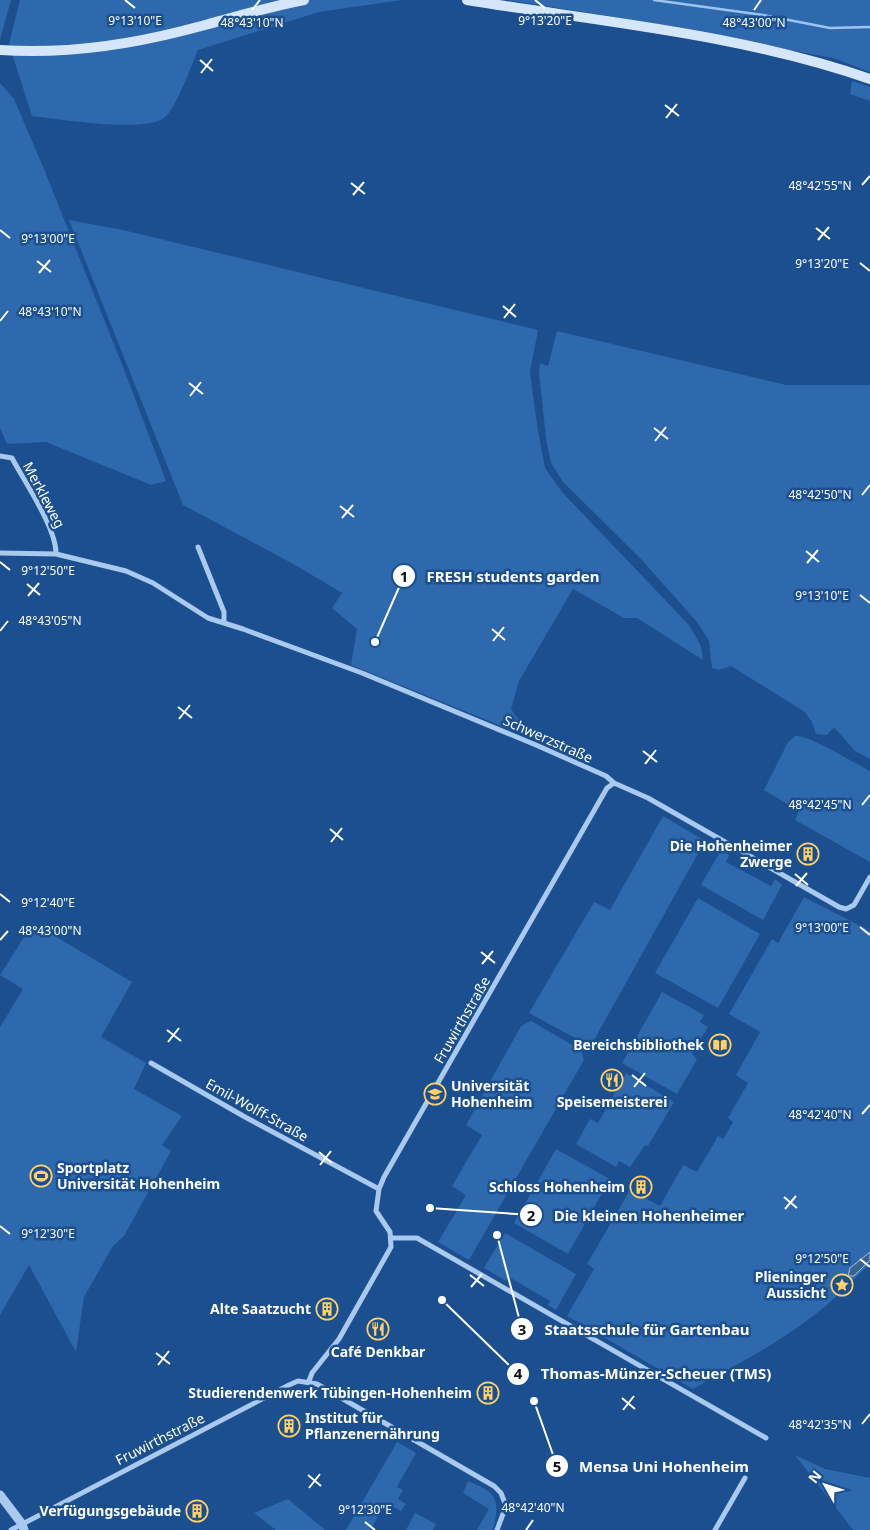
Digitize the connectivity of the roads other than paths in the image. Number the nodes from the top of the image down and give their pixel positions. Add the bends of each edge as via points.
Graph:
1 (304, 0) edge
2 (467, 0) edge
3 (0, 50) edge
4 (870, 80) edge
5 (0, 456) edge
6 (198, 547) dead end
7 (0, 553) edge
8 (56, 554) junction
9 (224, 623) junction
10 (614, 783) junction
11 (870, 877) edge
12 (151, 1063) dead end
13 (379, 1189) junction
14 (392, 1238) junction
15 (309, 1381) junction
16 (766, 1438) dead end
17 (745, 1478) dead end
18 (0, 1495) edge
19 (18, 1528) edge
20 (497, 1530) edge
21 (715, 1530) edge

1 - 3 main road via 111,45 69,50
2 - 4 main road via 747,45 834,67
5 - 8 street, Merkleweg via 12,458 50,527
6 - 9 street via 224,612
7 - 8 street, Schwerzstraße
8 - 9 street, Schwerzstraße via 126,571 153,583 208,618
9 - 10 street, Schwerzstraße via 434,702 562,756 606,776
10 - 11 street, Schwerzstraße via 648,798 839,907 846,909 854,905
10 - 13 street, Fruwirthstraße via 607,788
12 - 13 street, Emil-Wolff-Straße
13 - 14 street, Fruwirthstraße via 376,1211
14 - 15 street via 391,1247 339,1339
14 - 16 street via 417,1238
15 - 19 street, Fruwirthstraße via 289,1385
15 - 20 street via 494,1486 506,1500 506,1512
17 - 21 street
18 - 19 street

